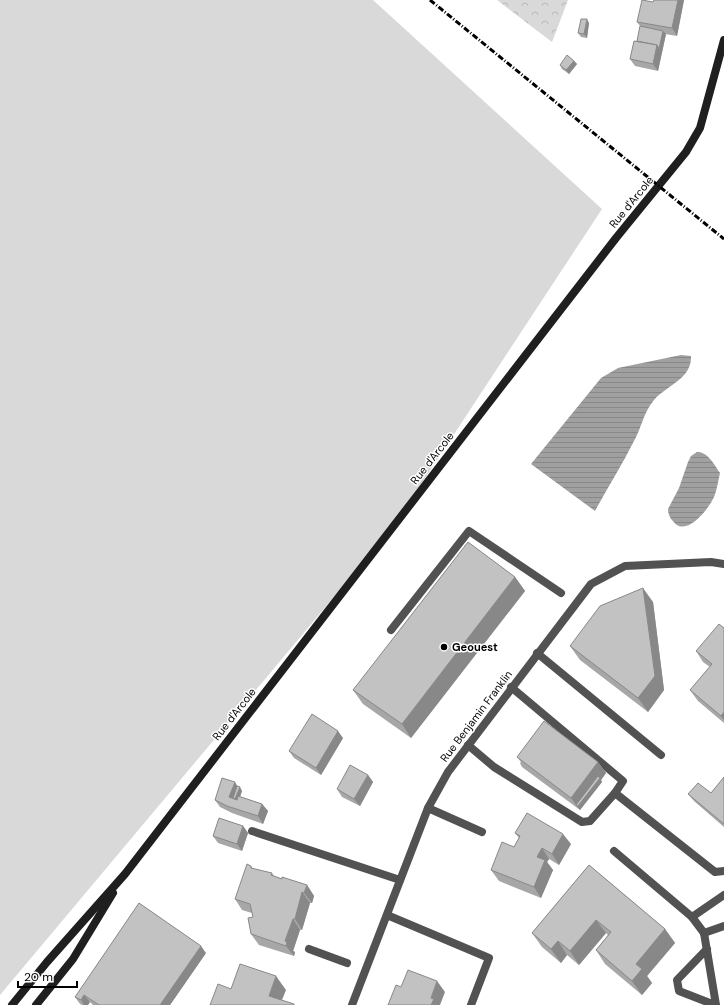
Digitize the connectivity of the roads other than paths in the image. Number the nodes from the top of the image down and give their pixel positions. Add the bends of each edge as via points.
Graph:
1 (724, 40) edge
2 (724, 564) edge
3 (561, 593) dead end
4 (392, 630) dead end
5 (537, 653) junction
6 (511, 688) junction
7 (468, 746) junction
8 (661, 755) dead end
9 (615, 793) junction
10 (428, 808) junction
11 (252, 831) dead end
12 (482, 832) dead end
13 (614, 851) dead end
14 (724, 871) edge
15 (125, 874) junction
16 (400, 880) junction
17 (724, 895) edge
18 (387, 915) junction
19 (692, 917) junction
20 (724, 926) edge
21 (704, 933) junction
22 (308, 949) dead end
23 (706, 949) junction
24 (346, 963) dead end
25 (12, 1005) edge
26 (36, 1005) edge
27 (352, 1005) edge
28 (471, 1005) edge
29 (715, 1005) edge

1 - 15 main road, Rue d'Arcole via 700,128 686,152 627,224
2 - 5 street, Rue Benjamin Franklin via 711,562 625,566 591,584
3 - 4 street via 469,531
5 - 6 street, Rue Benjamin Franklin
5 - 8 street
6 - 7 street, Rue Benjamin Franklin
6 - 9 street via 623,781
7 - 9 street via 494,767 582,822 590,821
7 - 10 street, Rue Benjamin Franklin via 448,772
9 - 14 street via 715,872
10 - 12 street
10 - 16 street, Rue Benjamin Franklin
11 - 16 street
13 - 19 street
15 - 25 main road, Rue d'Arcole
15 - 26 main road, Rue d'Arcole via 73,959
16 - 18 street, Rue Benjamin Franklin
17 - 19 street
18 - 27 street, Rue Benjamin Franklin
18 - 28 street via 489,958
19 - 21 street
20 - 21 street
21 - 23 street
22 - 24 street
23 - 29 street
23 - 29 street via 677,980 679,991

